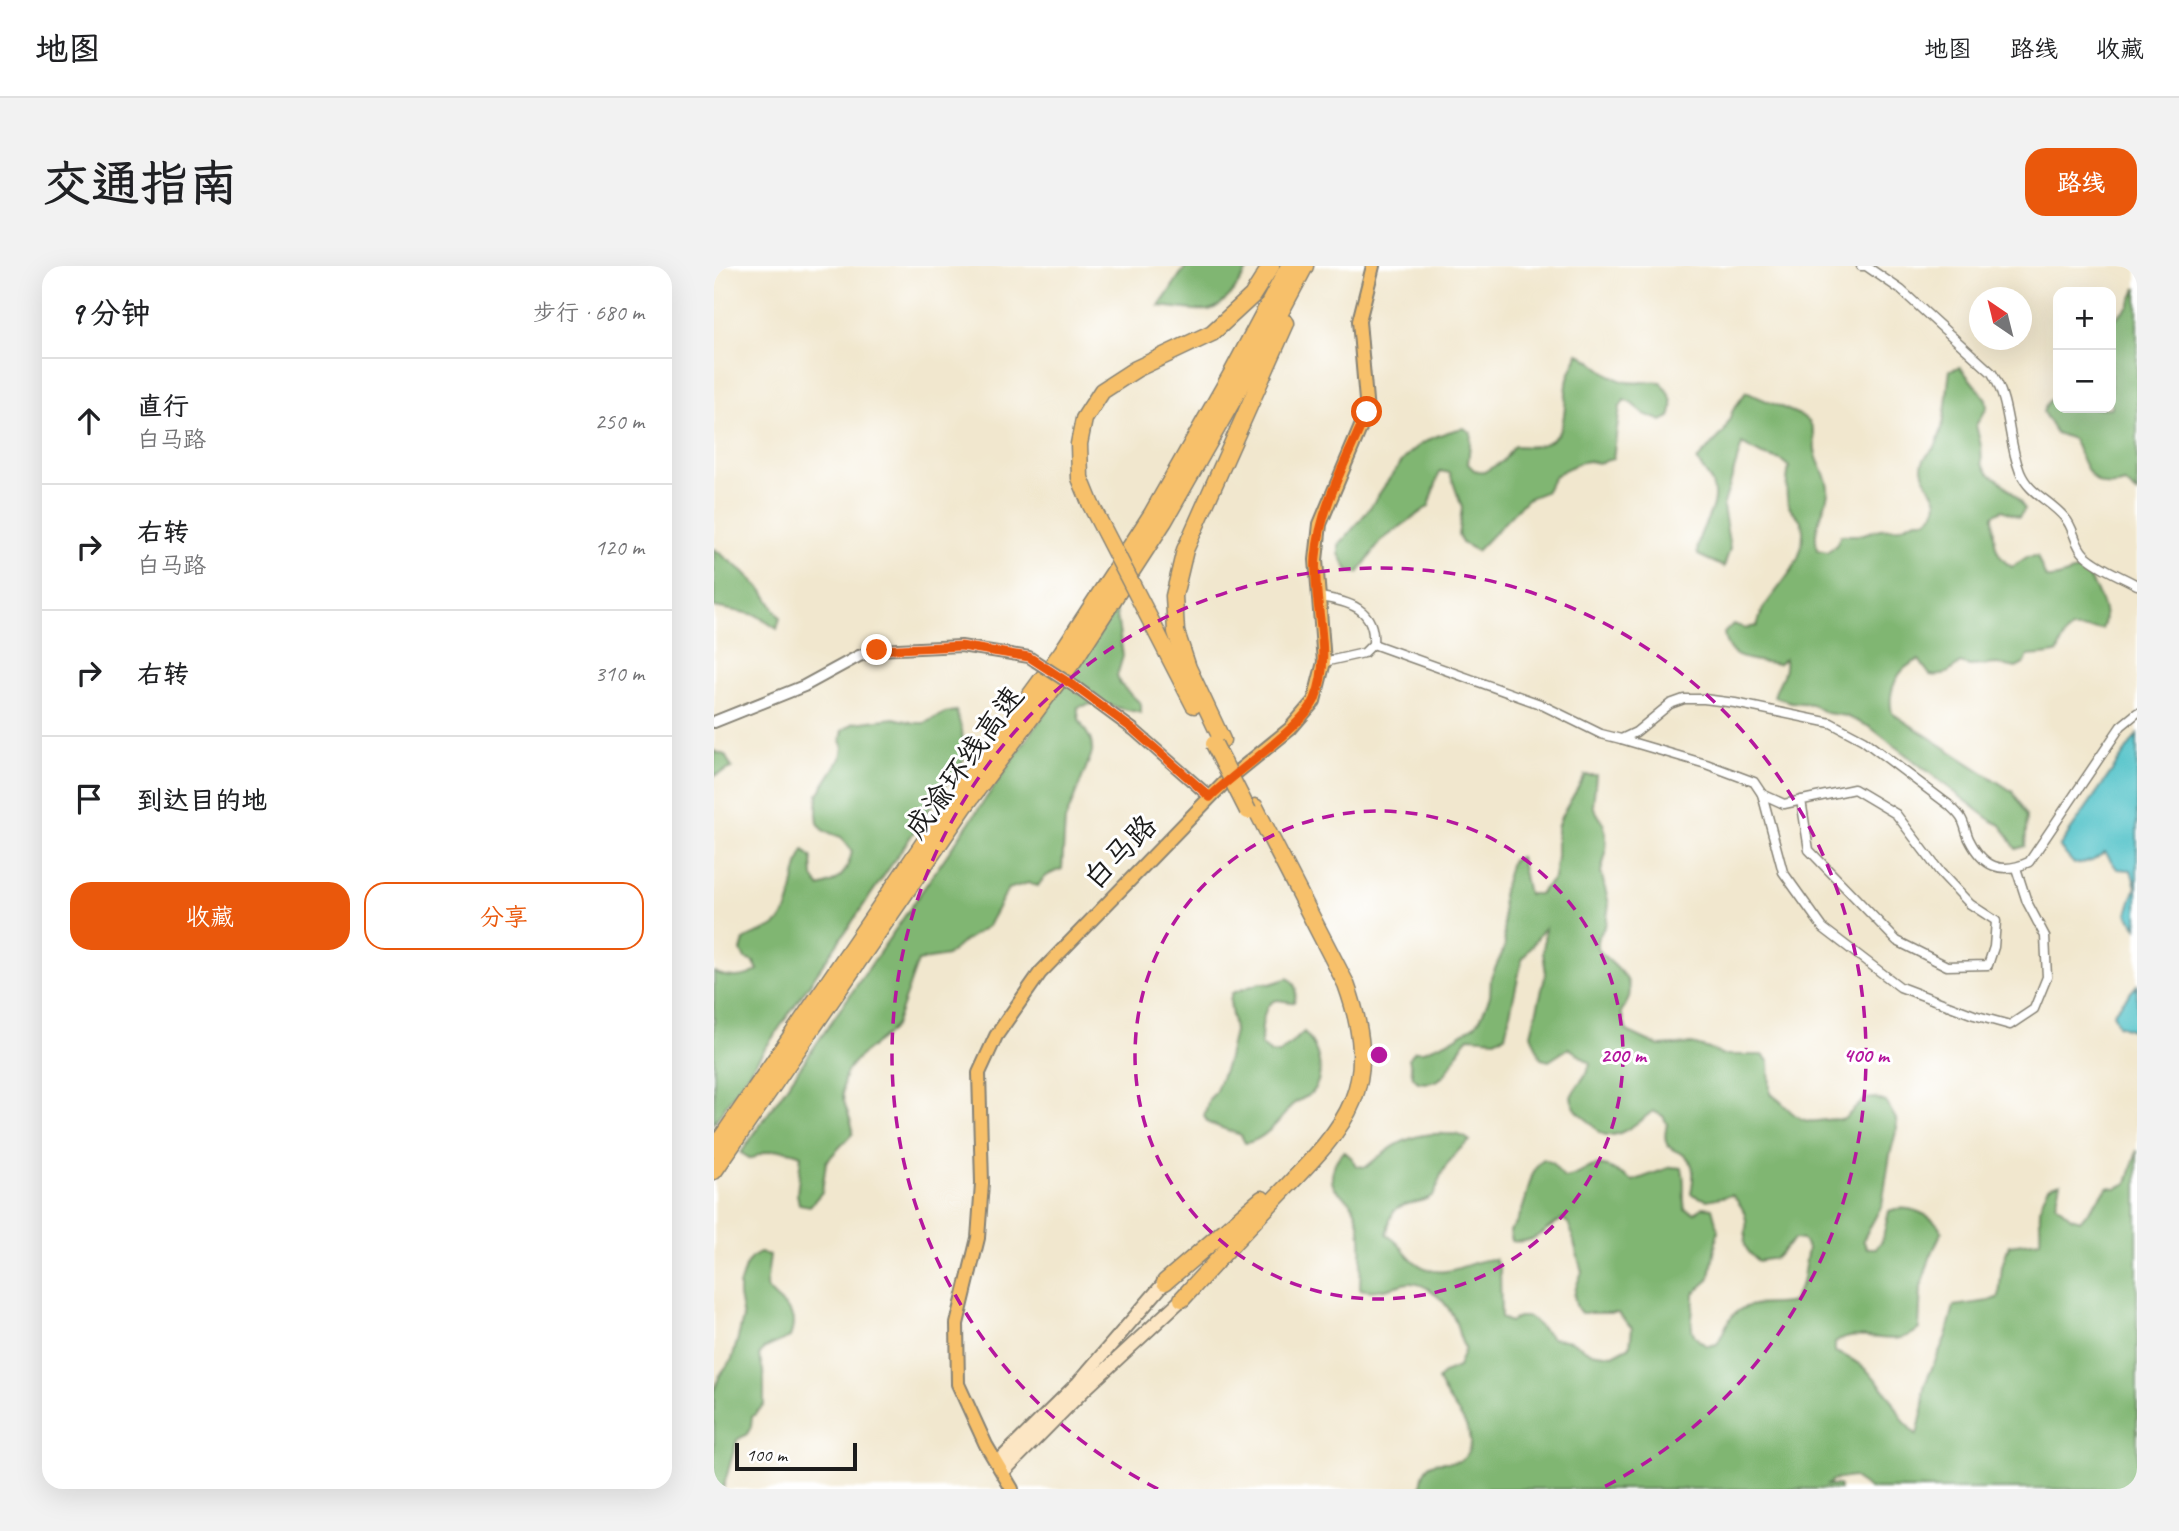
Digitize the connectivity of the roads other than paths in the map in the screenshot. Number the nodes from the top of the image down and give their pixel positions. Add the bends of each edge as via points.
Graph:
1 (1271, 266) edge
2 (1289, 266) edge
3 (1305, 266) edge
4 (1311, 266) edge
5 (1373, 266) edge
6 (1861, 266) edge
7 (2137, 585) edge
8 (1319, 597) junction
9 (1373, 644) junction
10 (1324, 662) junction
11 (2137, 713) edge
12 (714, 722) edge
13 (1621, 739) junction
14 (1218, 742) junction
15 (1762, 794) junction
16 (1210, 797) junction
17 (1801, 800) junction
18 (1252, 809) junction
19 (2016, 868) junction
20 (714, 1149) edge
21 (714, 1171) edge
22 (1165, 1282) joint
23 (1182, 1299) joint
24 (1000, 1468) junction
25 (1012, 1489) edge

1 - 14 highway, bridge via 1252,296 1212,333 1136,369 1102,391 1084,419 1079,444 1080,478 1091,505
2 - 20 highway, 成渝环线高速 via 1144,525 1062,652 954,799
3 - 21 highway, 成渝环线高速 via 1164,521 1074,660 964,807
4 - 14 highway via 1185,550 1174,596 1176,632
5 - 8 main road, 白马路 via 1359,321 1367,412 1320,524 1315,559
6 - 7 street via 1900,290 1992,373 2002,389 2020,471 2029,488 2064,517 2085,556
8 - 9 street via 1357,606 1374,632
8 - 10 main road, 白马路
9 - 10 street via 1364,653
9 - 13 street via 1540,704
10 - 16 main road, 白马路 via 1314,701 1290,729
11 - 19 street via 2120,726 2029,862
12 - 16 street, bridge via 804,687 877,650 961,646 1029,657 1134,730
13 - 15 street via 1754,782
13 - 19 street via 1684,699 1735,703 1831,723 1863,740 1949,805 1987,863 2000,869
14 - 18 highway, bridge
15 - 17 street via 1784,804
15 - 19 street via 1783,872 1823,928 1900,987 2010,1025 2034,1009 2047,977 2045,936
16 - 24 main road, 白马路 via 1040,973 996,1035 979,1073 982,1183 978,1238 957,1324 958,1384
17 - 17 street via 1854,789 1896,814 1955,888 1996,921 1988,965 1947,966 1897,941 1809,850
18 - 22 highway via 1349,1016 1352,1073 1345,1102 1306,1156
18 - 23 highway via 1346,984 1357,1014 1361,1075 1353,1104 1332,1138
22 - 24 main road
23 - 24 main road
24 - 25 main road, 白马路

